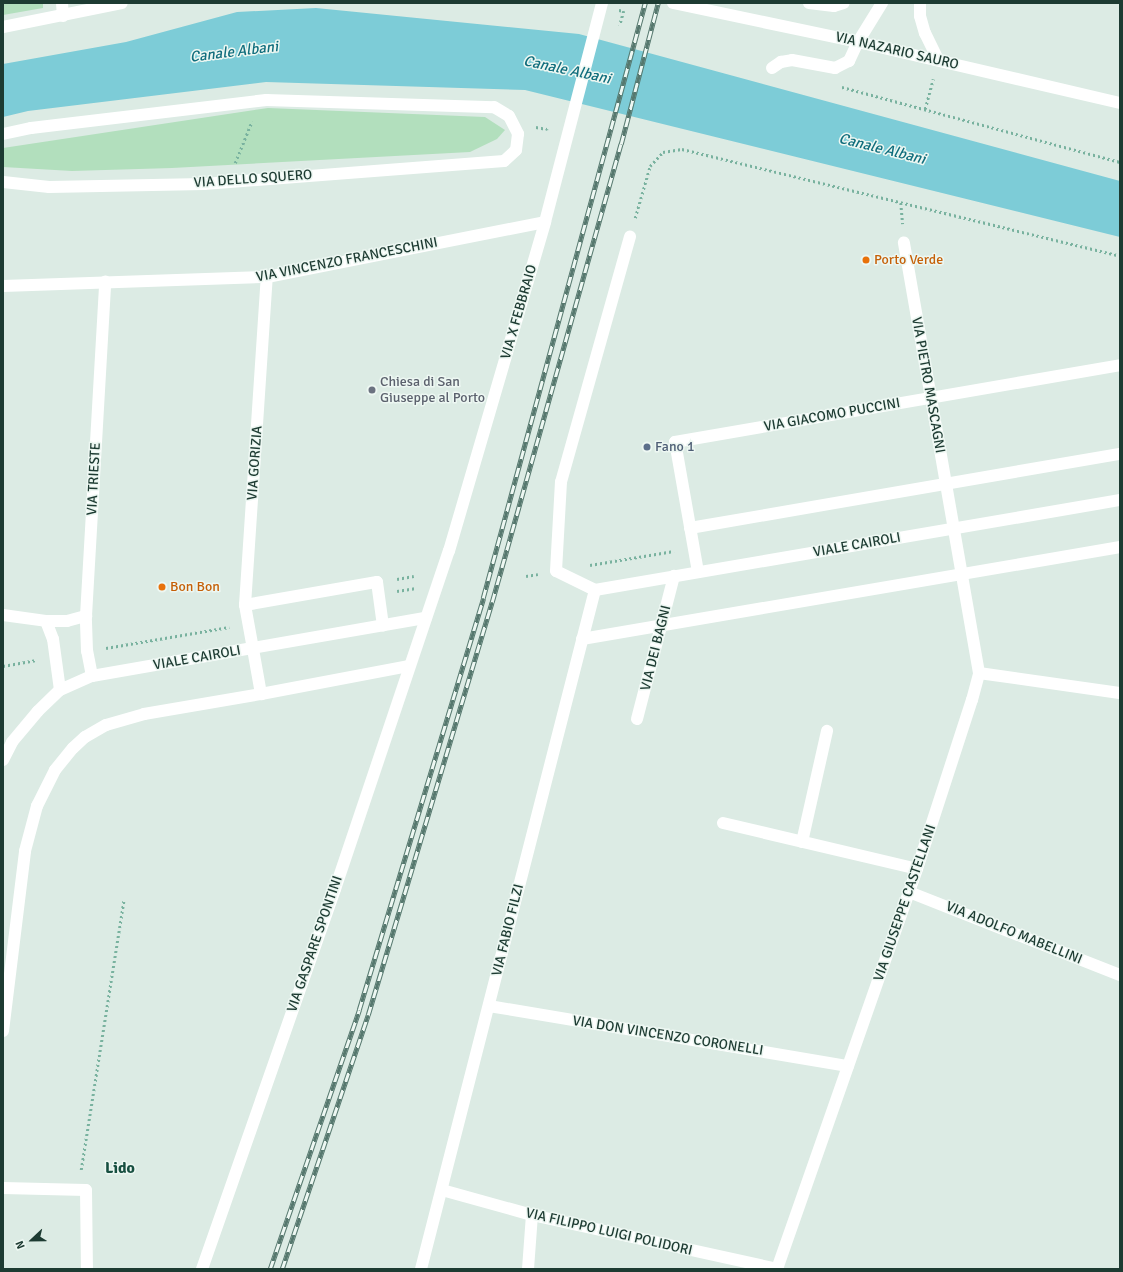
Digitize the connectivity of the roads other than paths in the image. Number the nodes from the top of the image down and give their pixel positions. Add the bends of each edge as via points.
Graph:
1 (62, 3) edge
2 (122, 3) edge
3 (809, 3) edge
4 (844, 3) edge
5 (882, 3) edge
6 (920, 3) edge
7 (602, 4) edge
8 (673, 4) edge
9 (63, 16) junction
10 (3, 27) edge
11 (858, 42) junction
12 (938, 60) junction
13 (772, 68) dead end
14 (1120, 103) edge
15 (3, 134) edge
16 (3, 182) edge
17 (545, 222) junction
18 (630, 236) road end
19 (904, 242) dead end
20 (267, 277) junction
21 (105, 282) junction
22 (3, 286) edge
23 (1120, 365) edge
24 (930, 398) junction
25 (1120, 454) edge
26 (946, 484) junction
27 (1120, 500) edge
28 (690, 528) junction
29 (953, 528) junction
30 (1120, 547) edge
31 (698, 572) junction
32 (961, 574) junction
33 (674, 576) junction
34 (595, 590) junction
35 (245, 605) junction
36 (3, 615) edge
37 (86, 616) junction
38 (426, 618) junction
39 (46, 621) junction
40 (383, 626) junction
41 (661, 626) junction
42 (582, 639) junction
43 (253, 649) junction
44 (409, 666) junction
45 (978, 673) junction
46 (92, 676) junction
47 (60, 690) junction
48 (1120, 693) edge
49 (261, 694) junction
50 (637, 719) dead end
51 (827, 731) dead end
52 (3, 760) edge
53 (723, 823) dead end
54 (802, 842) junction
55 (917, 869) junction
56 (909, 892) junction
57 (1120, 975) edge
58 (489, 1006) junction
59 (3, 1031) edge
60 (848, 1066) junction
61 (3, 1188) edge
62 (442, 1190) junction
63 (532, 1215) junction
64 (87, 1269) edge
65 (202, 1269) edge
66 (421, 1269) edge
67 (528, 1269) edge
68 (777, 1269) edge

1 - 9 street
2 - 9 street
3 - 4 street via 834,6
5 - 11 street
6 - 12 street via 920,16 925,33
7 - 17 street, VIA X FEBBRAIO
8 - 11 street, VIA NAZARIO SAURO
9 - 10 street
11 - 12 street, VIA NAZARIO SAURO
11 - 13 street via 849,61 835,68 792,60 781,62
12 - 14 street, VIA NAZARIO SAURO
15 - 16 street, VIA DELLO SQUERO via 31,128 260,100 494,107 509,116 518,134 516,150 504,161 228,182 49,187
17 - 20 street, VIA VINCENZO FRANCESCHINI
17 - 38 street, VIA X FEBBRAIO via 451,543
18 - 34 street via 561,482 556,571
19 - 24 street, VIA PIETRO MASCAGNI
20 - 21 street, VIA VINCENZO FRANCESCHINI
20 - 35 street, VIA GORIZIA
21 - 22 street, VIA VINCENZO FRANCESCHINI
21 - 37 street, VIA TRIESTE
23 - 24 street, VIA GIACOMO PUCCINI
24 - 26 street, VIA PIETRO MASCAGNI
24 - 28 street, VIA GIACOMO PUCCINI via 675,442
25 - 26 street
26 - 28 street
26 - 29 street, VIA PIETRO MASCAGNI
27 - 29 street, VIALE CAIROLI
28 - 31 street, VIA GIACOMO PUCCINI
29 - 31 street, VIALE CAIROLI
29 - 32 street, VIA GIUSEPPE CASTELLANI
30 - 32 street
31 - 33 street, VIALE CAIROLI
32 - 41 street
32 - 45 street, VIA GIUSEPPE CASTELLANI
33 - 34 street, VIALE CAIROLI
33 - 41 street, VIA DEI BAGNI
34 - 42 street, VIA FABIO FILZI
35 - 40 street via 377,582
35 - 43 street, VIA GORIZIA
36 - 39 street
37 - 39 street
37 - 46 street, VIA TRIESTE via 87,651
38 - 40 street, VIALE CAIROLI
38 - 44 street, VIA GASPARE SPONTINI
39 - 47 street via 53,639
40 - 43 street, VIALE CAIROLI
41 - 42 street
41 - 50 street, VIA DEI BAGNI
42 - 58 street, VIA FABIO FILZI
43 - 46 street, VIALE CAIROLI
43 - 49 street, VIA GORIZIA
44 - 49 street
44 - 65 street, VIA GASPARE SPONTINI via 335,889
45 - 48 street
45 - 55 street, VIA GIUSEPPE CASTELLANI via 972,700
46 - 47 street, VIALE CAIROLI
47 - 52 street, VIALE CAIROLI via 12,742
49 - 59 street via 144,714 106,725 77,745 55,770 37,806 25,851
51 - 54 street
53 - 54 street
54 - 55 street
55 - 56 street, VIA GIUSEPPE CASTELLANI
56 - 57 street, VIA ADOLFO MABELLINI
56 - 60 street, VIA GIUSEPPE CASTELLANI
58 - 60 street, VIA DON VINCENZO CORONELLI
58 - 62 street, VIA FABIO FILZI
60 - 68 street, VIA GIUSEPPE CASTELLANI
61 - 64 street via 86,1190
62 - 63 street, VIA FILIPPO LUIGI POLIDORI
62 - 66 street, VIA FABIO FILZI
63 - 67 street
63 - 68 street, VIA FILIPPO LUIGI POLIDORI

